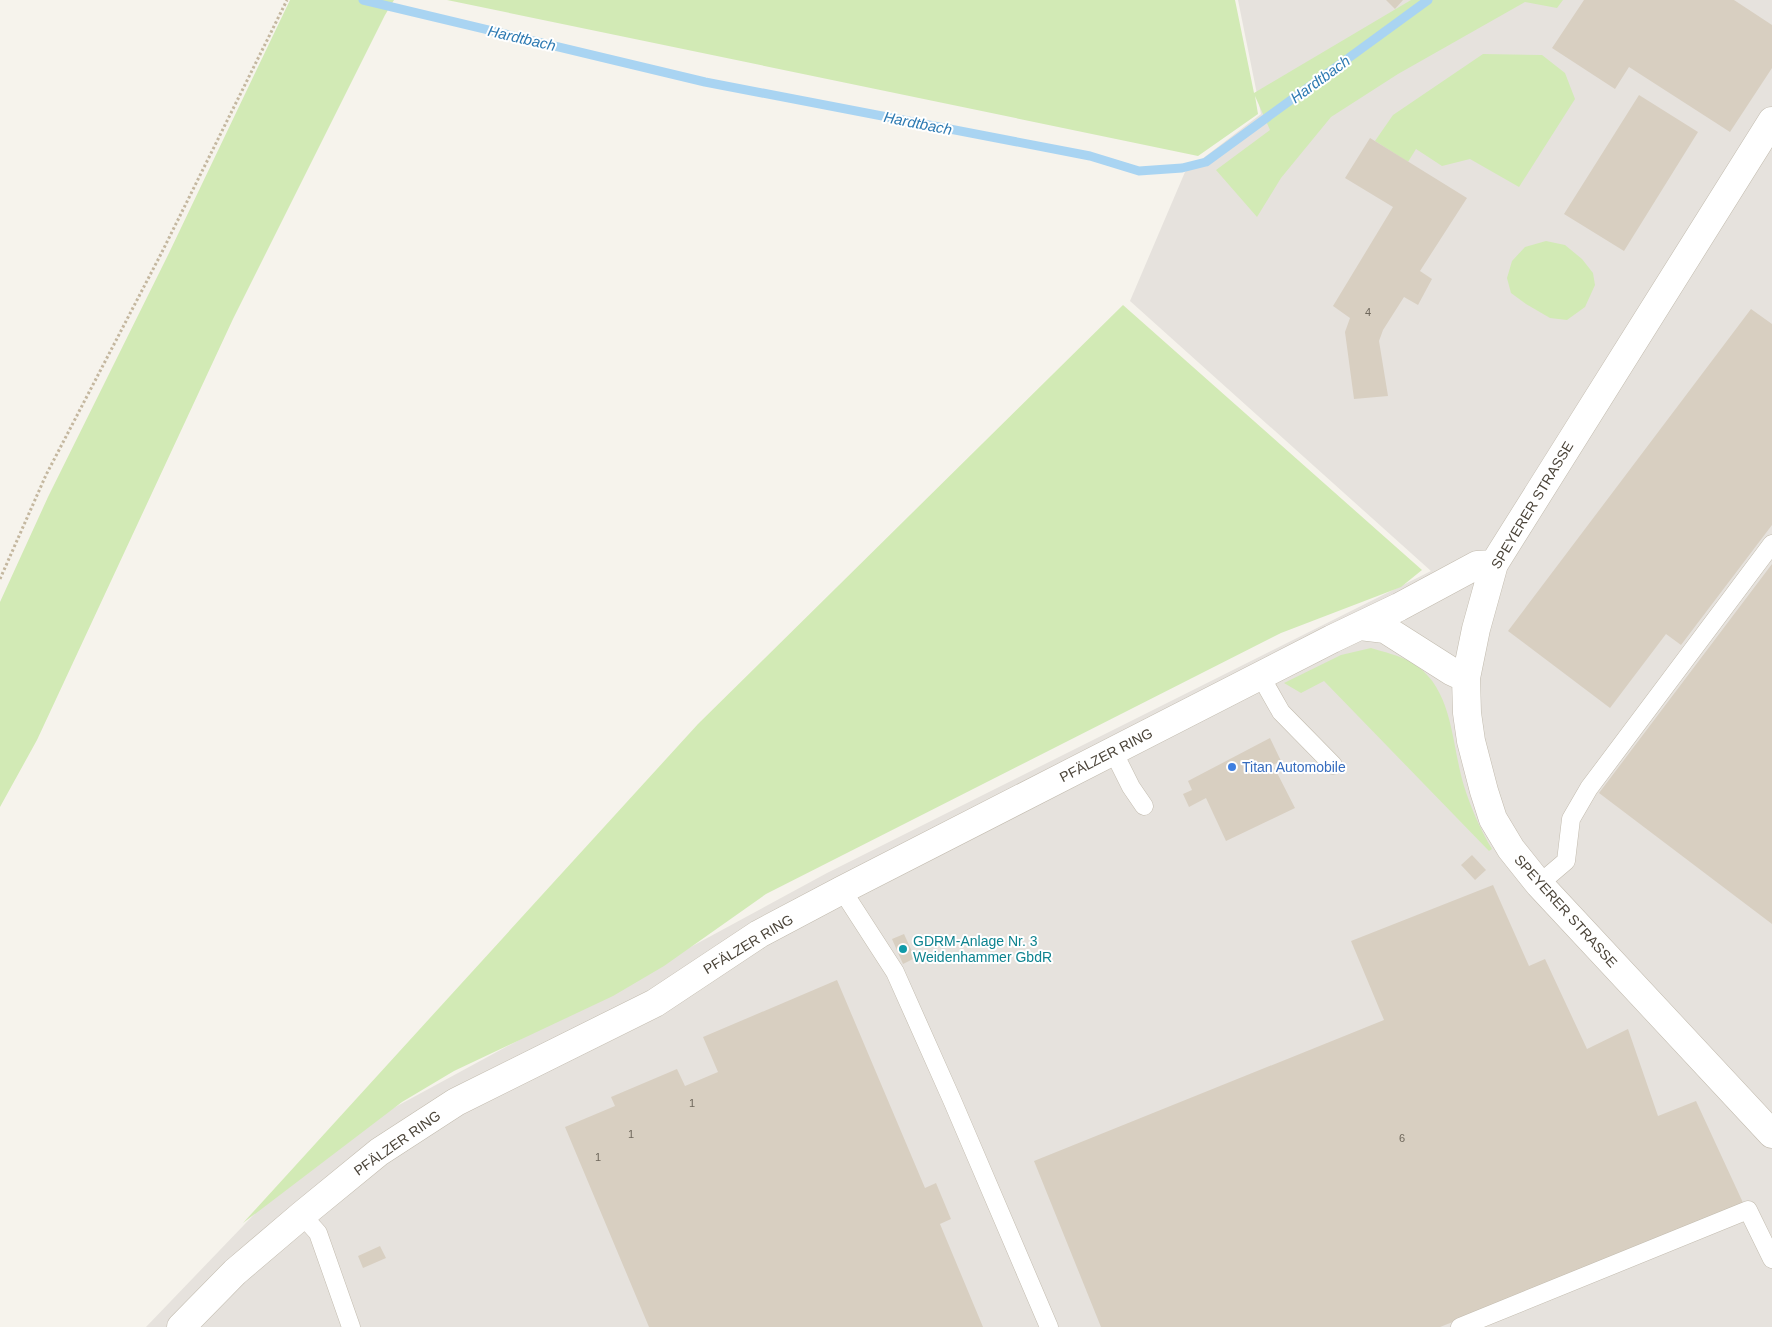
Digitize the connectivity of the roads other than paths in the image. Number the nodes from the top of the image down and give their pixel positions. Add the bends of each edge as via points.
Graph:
1 (1772, 121) edge
2 (1772, 544) edge
3 (1494, 564) junction
4 (1360, 626) junction
5 (1260, 676) junction
6 (1466, 678) junction
7 (1113, 751) junction
8 (1333, 764) dead end
9 (1144, 806) dead end
10 (1539, 884) junction
11 (842, 890) junction
12 (1772, 1134) edge
13 (302, 1215) junction
14 (1772, 1259) edge
15 (181, 1327) edge
16 (352, 1327) edge
17 (1049, 1327) edge
18 (1460, 1327) edge

1 - 3 street, SPEYERER STRASSE
2 - 10 lane via 1589,788 1571,819 1566,862
3 - 4 street, PFÄLZER RING via 1477,566
3 - 6 street, SPEYERER STRASSE
4 - 5 street, PFÄLZER RING
4 - 6 street via 1386,630
5 - 7 street, PFÄLZER RING
5 - 8 lane via 1281,712
6 - 10 street, SPEYERER STRASSE via 1471,741 1489,806 1511,849
7 - 9 lane
7 - 11 street, PFÄLZER RING
10 - 12 street, SPEYERER STRASSE
11 - 13 street, PFÄLZER RING via 759,934 655,1003 456,1102 379,1152
11 - 17 lane via 895,972
13 - 15 street, PFÄLZER RING via 235,1272
13 - 16 lane via 318,1233
14 - 18 lane via 1748,1210

